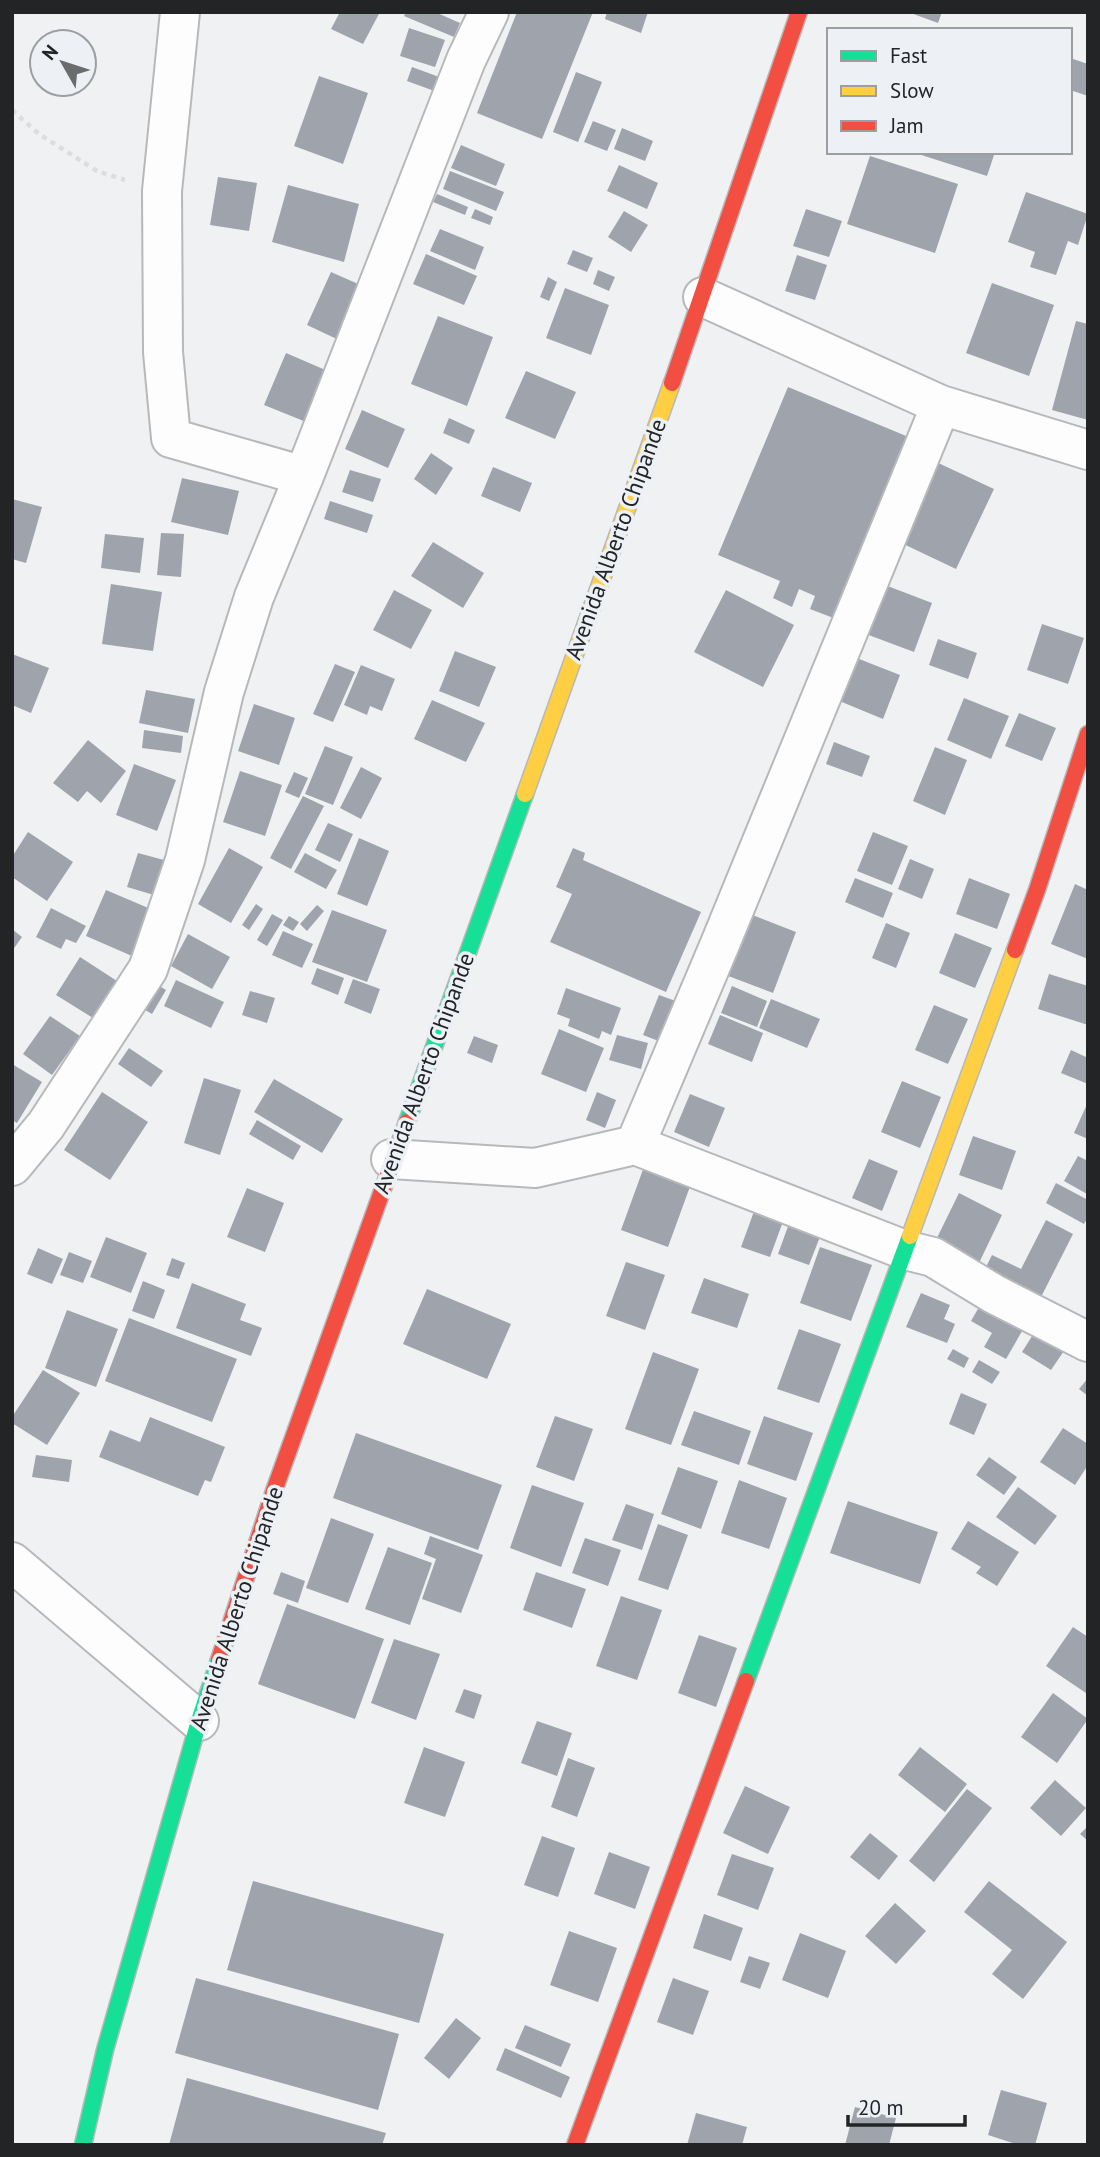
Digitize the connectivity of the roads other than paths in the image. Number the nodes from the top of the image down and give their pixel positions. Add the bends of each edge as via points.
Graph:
1 (180, 12) edge
2 (489, 12) edge
3 (799, 12) edge
4 (703, 297) junction
5 (941, 405) junction
6 (1088, 450) edge
7 (304, 476) junction
8 (1088, 734) edge
9 (635, 1145) junction
10 (391, 1159) junction
11 (12, 1166) edge
12 (905, 1250) junction
13 (1088, 1342) edge
14 (12, 1562) edge
15 (199, 1721) junction
16 (83, 2145) edge
17 (575, 2145) edge

1 - 7 street via 162,191 163,352 171,438
2 - 7 street via 466,60
3 - 4 main road, Avenida Alberto Chipande
4 - 5 street
4 - 10 main road, Avenida Alberto Chipande
5 - 6 street
5 - 9 street
7 - 11 street via 254,597 224,692 185,860 148,969 46,1125
8 - 12 main road via 1037,890
9 - 10 street via 535,1168
9 - 12 street
10 - 15 main road, Avenida Alberto Chipande via 274,1490
12 - 13 street via 933,1257
12 - 17 main road
14 - 15 street
15 - 16 main road, Avenida Alberto Chipande via 105,2050

